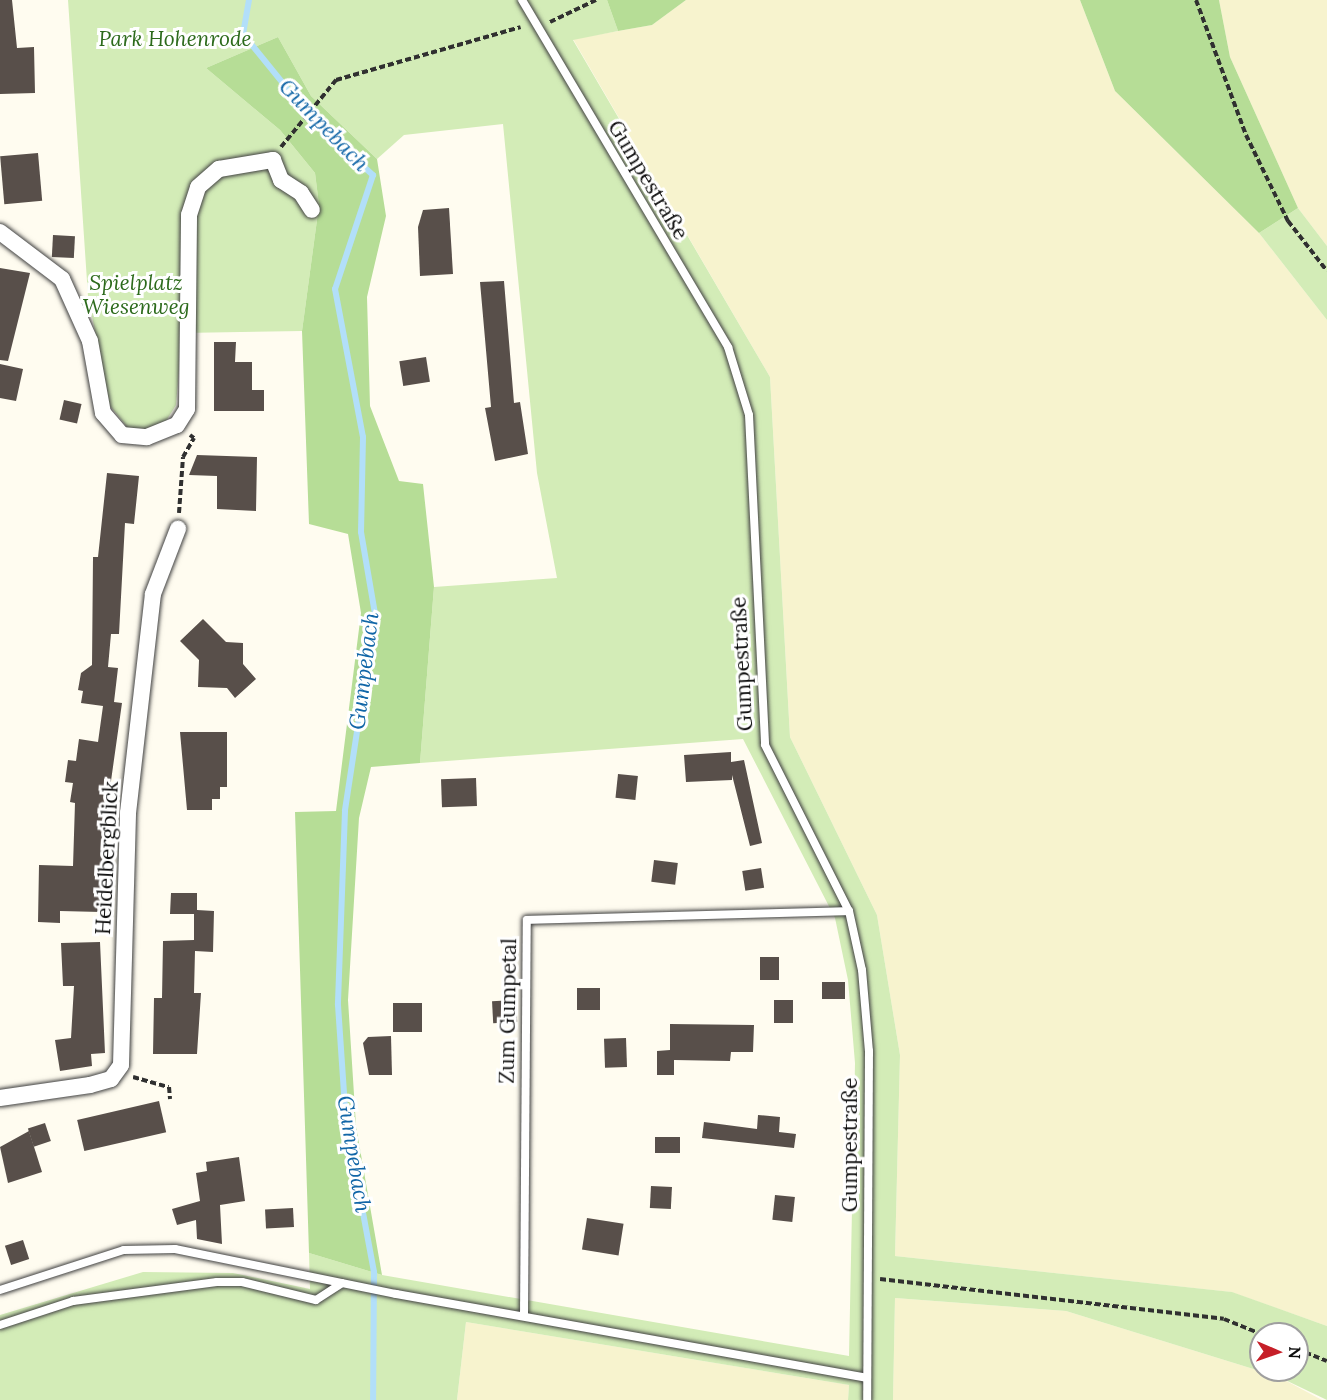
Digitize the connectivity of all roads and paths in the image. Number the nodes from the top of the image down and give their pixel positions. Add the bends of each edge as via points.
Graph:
1 (522, 0) edge
2 (596, 0) edge
3 (1196, 0) edge
4 (537, 27) junction
5 (292, 130) dead end
6 (312, 210) dead end
7 (0, 232) edge
8 (1327, 271) edge
9 (177, 425) junction
10 (178, 529) joint
11 (849, 911) junction
12 (115, 1073) junction
13 (0, 1098) edge
14 (170, 1099) dead end
15 (867, 1278) junction
16 (344, 1284) junction
17 (0, 1290) edge
18 (524, 1316) junction
19 (0, 1325) edge
20 (1249, 1330) edge
21 (1309, 1354) edge
22 (1327, 1361) edge
23 (867, 1378) junction
24 (867, 1400) edge

1 - 4 lane, Gumpestraße
2 - 4 path
3 - 8 path via 1246,135 1288,221
4 - 5 path via 376,65 336,80
4 - 11 lane, Gumpestraße via 728,347 749,416 765,745
6 - 9 street via 301,193 280,180 273,160 219,169 198,187 189,215 191,385
7 - 9 street via 62,279 90,341 103,413 122,435 147,437
9 - 10 path via 194,438 183,457
10 - 12 street, Heidelbergblick via 153,594 128,813 124,1046
11 - 15 lane, Gumpestraße via 862,970 869,1050
11 - 18 lane, Zum Gumpetal via 527,920
12 - 13 street via 90,1085
12 - 14 path via 170,1087
15 - 20 path via 981,1286 1224,1319
15 - 23 lane, Gumpestraße
16 - 17 lane via 175,1248 124,1250
16 - 18 lane
16 - 19 lane via 316,1300 242,1282 217,1282 74,1301
18 - 23 lane
21 - 22 path
23 - 24 lane, Gumpestraße

